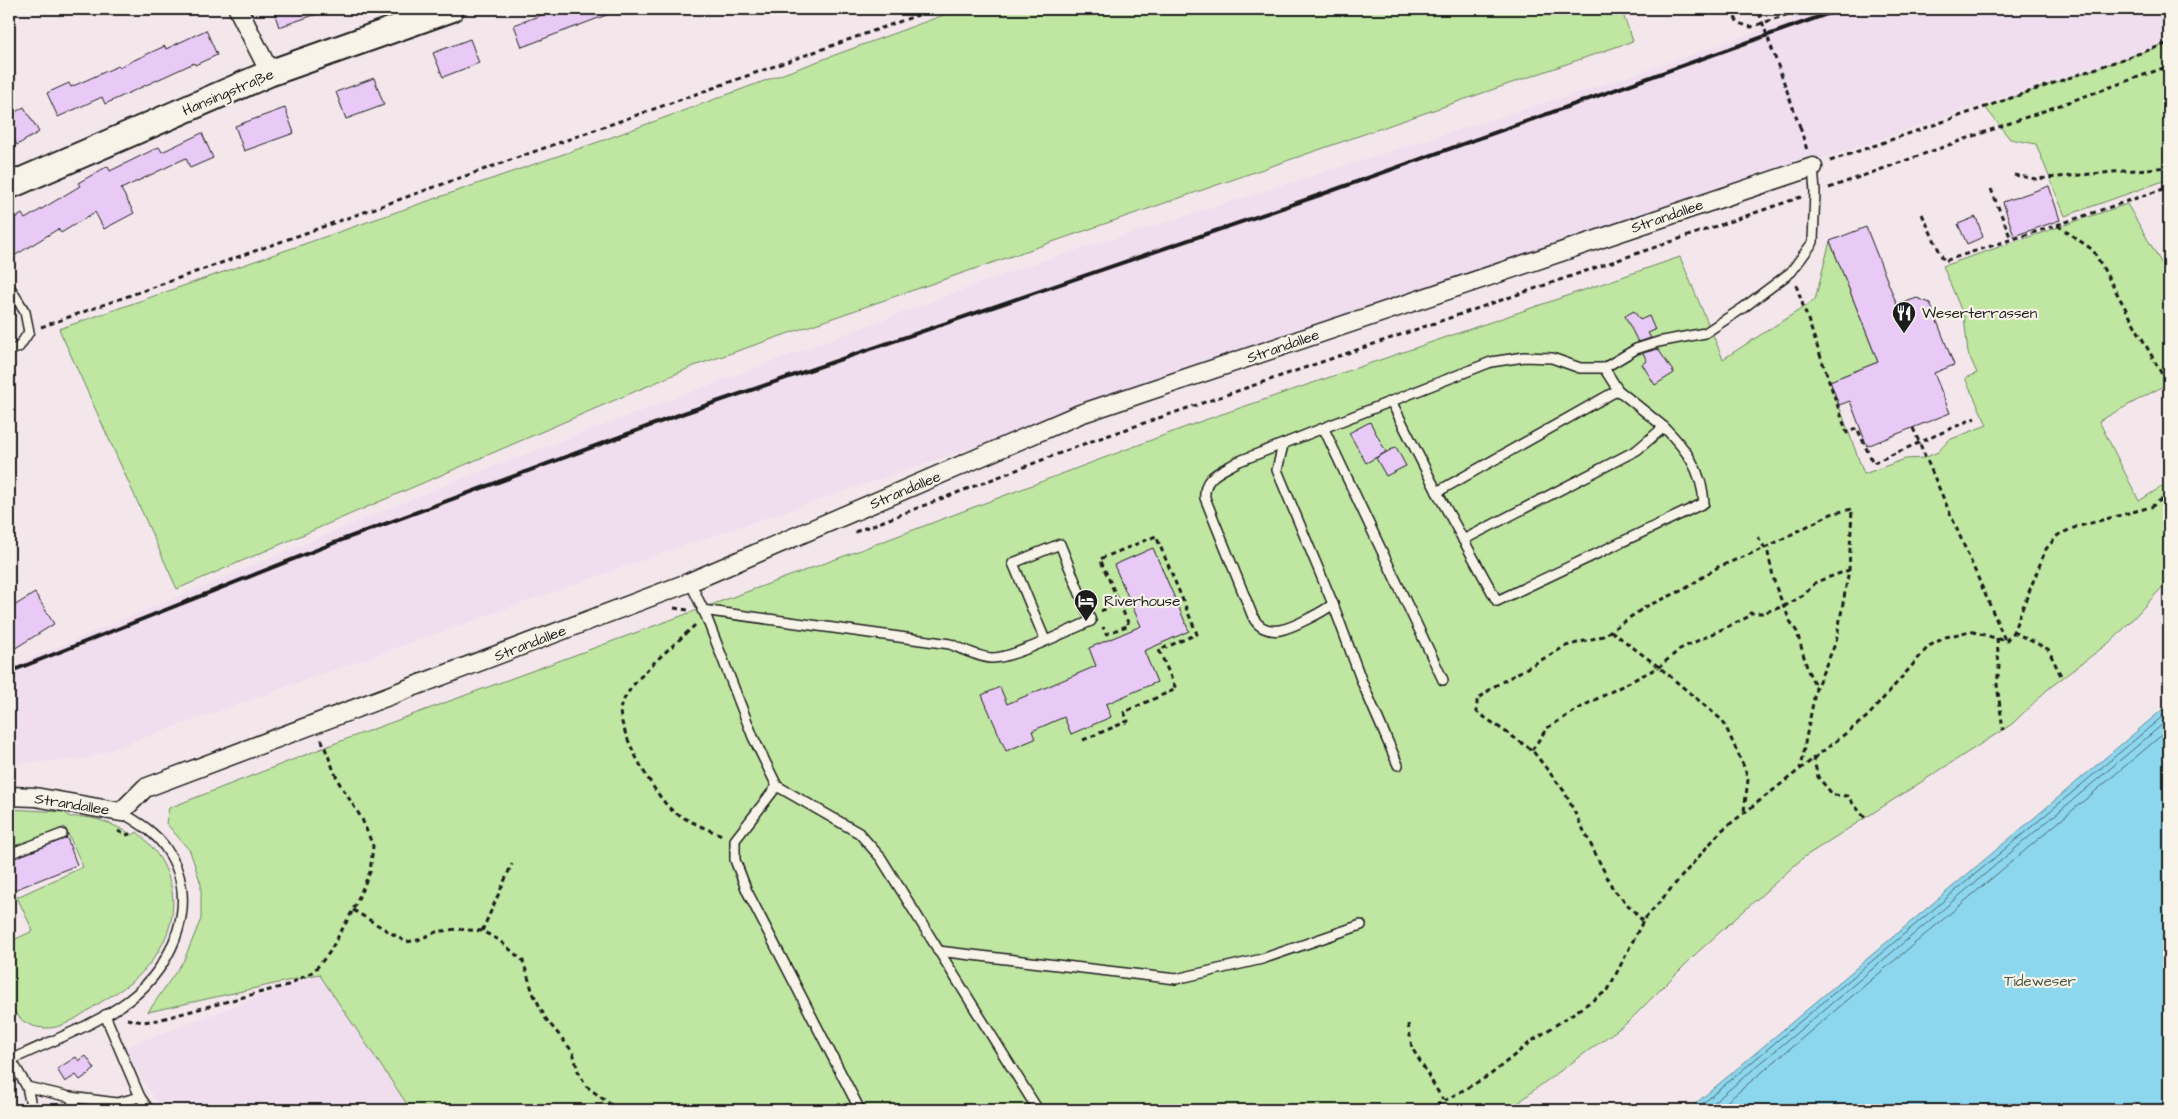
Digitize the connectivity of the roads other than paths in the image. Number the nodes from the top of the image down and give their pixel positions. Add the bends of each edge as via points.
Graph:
1 (238, 9) edge
2 (452, 9) edge
3 (270, 73) junction
4 (1813, 167) joint
5 (9, 186) edge
6 (9, 286) edge
7 (9, 351) edge
8 (1604, 368) junction
9 (1618, 390) junction
10 (1391, 401) junction
11 (1664, 427) junction
12 (1324, 429) junction
13 (1283, 445) junction
14 (1437, 492) junction
15 (1463, 540) junction
16 (690, 582) junction
17 (1333, 604) junction
18 (704, 613) junction
19 (1045, 640) junction
20 (1443, 680) dead end
21 (1398, 765) dead end
22 (777, 786) junction
23 (9, 796) edge
24 (121, 812) junction
25 (62, 834) dead end
26 (9, 854) edge
27 (1361, 926) dead end
28 (938, 951) junction
29 (105, 1015) junction
30 (10, 1058) edge
31 (27, 1087) junction
32 (70, 1097) junction
33 (140, 1097) junction
34 (32, 1110) edge
35 (78, 1110) edge
36 (149, 1110) edge
37 (860, 1110) edge
38 (1038, 1110) edge

1 - 3 street
2 - 3 street, Hansingstraße
3 - 5 street, Hansingstraße
4 - 8 lane via 1814,242 1791,272 1704,332 1636,349
4 - 16 street, Strandallee via 1080,414
6 - 7 lane via 25,312 29,332 19,347
8 - 9 lane
8 - 10 lane via 1580,368 1552,358 1524,357 1491,362
9 - 11 lane
9 - 14 lane
10 - 12 lane
10 - 14 lane
11 - 15 lane via 1637,450
11 - 15 lane via 1684,447 1703,484 1704,503 1497,601
12 - 13 lane
12 - 20 lane
13 - 17 lane via 1277,470
13 - 17 lane via 1237,462 1210,479 1204,489 1205,498 1256,622 1262,627 1280,630
14 - 15 lane
16 - 18 lane
16 - 24 street, Strandallee via 145,788
17 - 21 lane
18 - 19 lane via 950,644 990,658 1007,656
18 - 22 lane via 753,737
19 - 19 lane via 1013,563 1060,544 1092,621
22 - 28 lane via 859,832 881,858
22 - 37 lane via 735,840 736,860 746,891
23 - 24 street, Strandallee
24 - 29 lane via 148,829 165,847 178,870 184,892 177,936 166,956 130,1000
25 - 26 lane
27 - 28 lane via 1262,959 1176,979
28 - 38 lane
29 - 30 lane
29 - 33 lane
30 - 31 lane
31 - 32 lane
31 - 34 lane
32 - 33 lane via 117,1103
32 - 35 lane
33 - 36 lane

